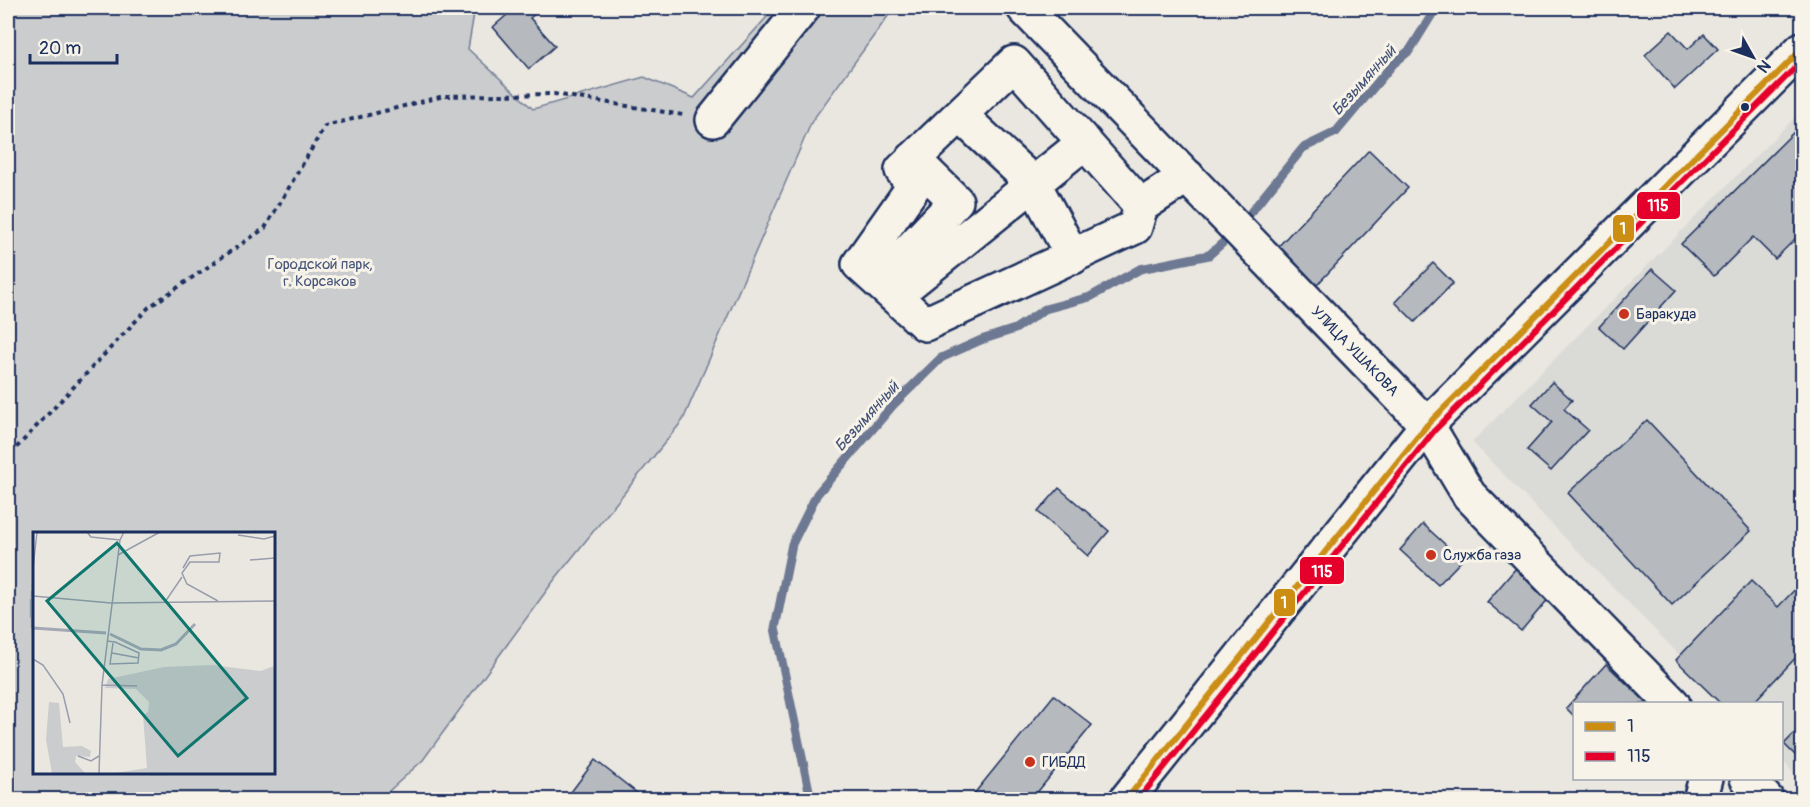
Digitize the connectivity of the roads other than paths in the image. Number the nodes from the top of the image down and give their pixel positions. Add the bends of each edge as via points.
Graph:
1 (803, 8) edge
2 (1024, 8) edge
3 (1803, 49) edge
4 (960, 115) junction
5 (713, 120) road end
6 (1085, 142) junction
7 (913, 159) junction
8 (1187, 176) junction
9 (1034, 184) junction
10 (1141, 206) junction
11 (1073, 257) junction
12 (886, 289) junction
13 (1427, 425) junction
14 (1671, 702) edge
15 (1705, 780) edge
16 (1749, 780) edge
17 (1129, 798) edge
18 (1700, 800) edge
19 (1767, 800) edge

1 - 5 street
2 - 8 street, УЛИЦА УШАКОВА
3 - 13 street
4 - 6 street via 1014,63
4 - 7 street
4 - 9 street
6 - 9 street
6 - 10 street
7 - 12 street via 902,170 914,186 859,264
7 - 12 street via 956,201
8 - 10 street
8 - 13 street, УЛИЦА УШАКОВА
9 - 11 street
9 - 12 street
10 - 11 street via 1136,227
11 - 12 street via 926,324
13 - 14 street, УЛИЦА УШАКОВА via 1469,495
13 - 17 street
15 - 18 street
16 - 19 street

